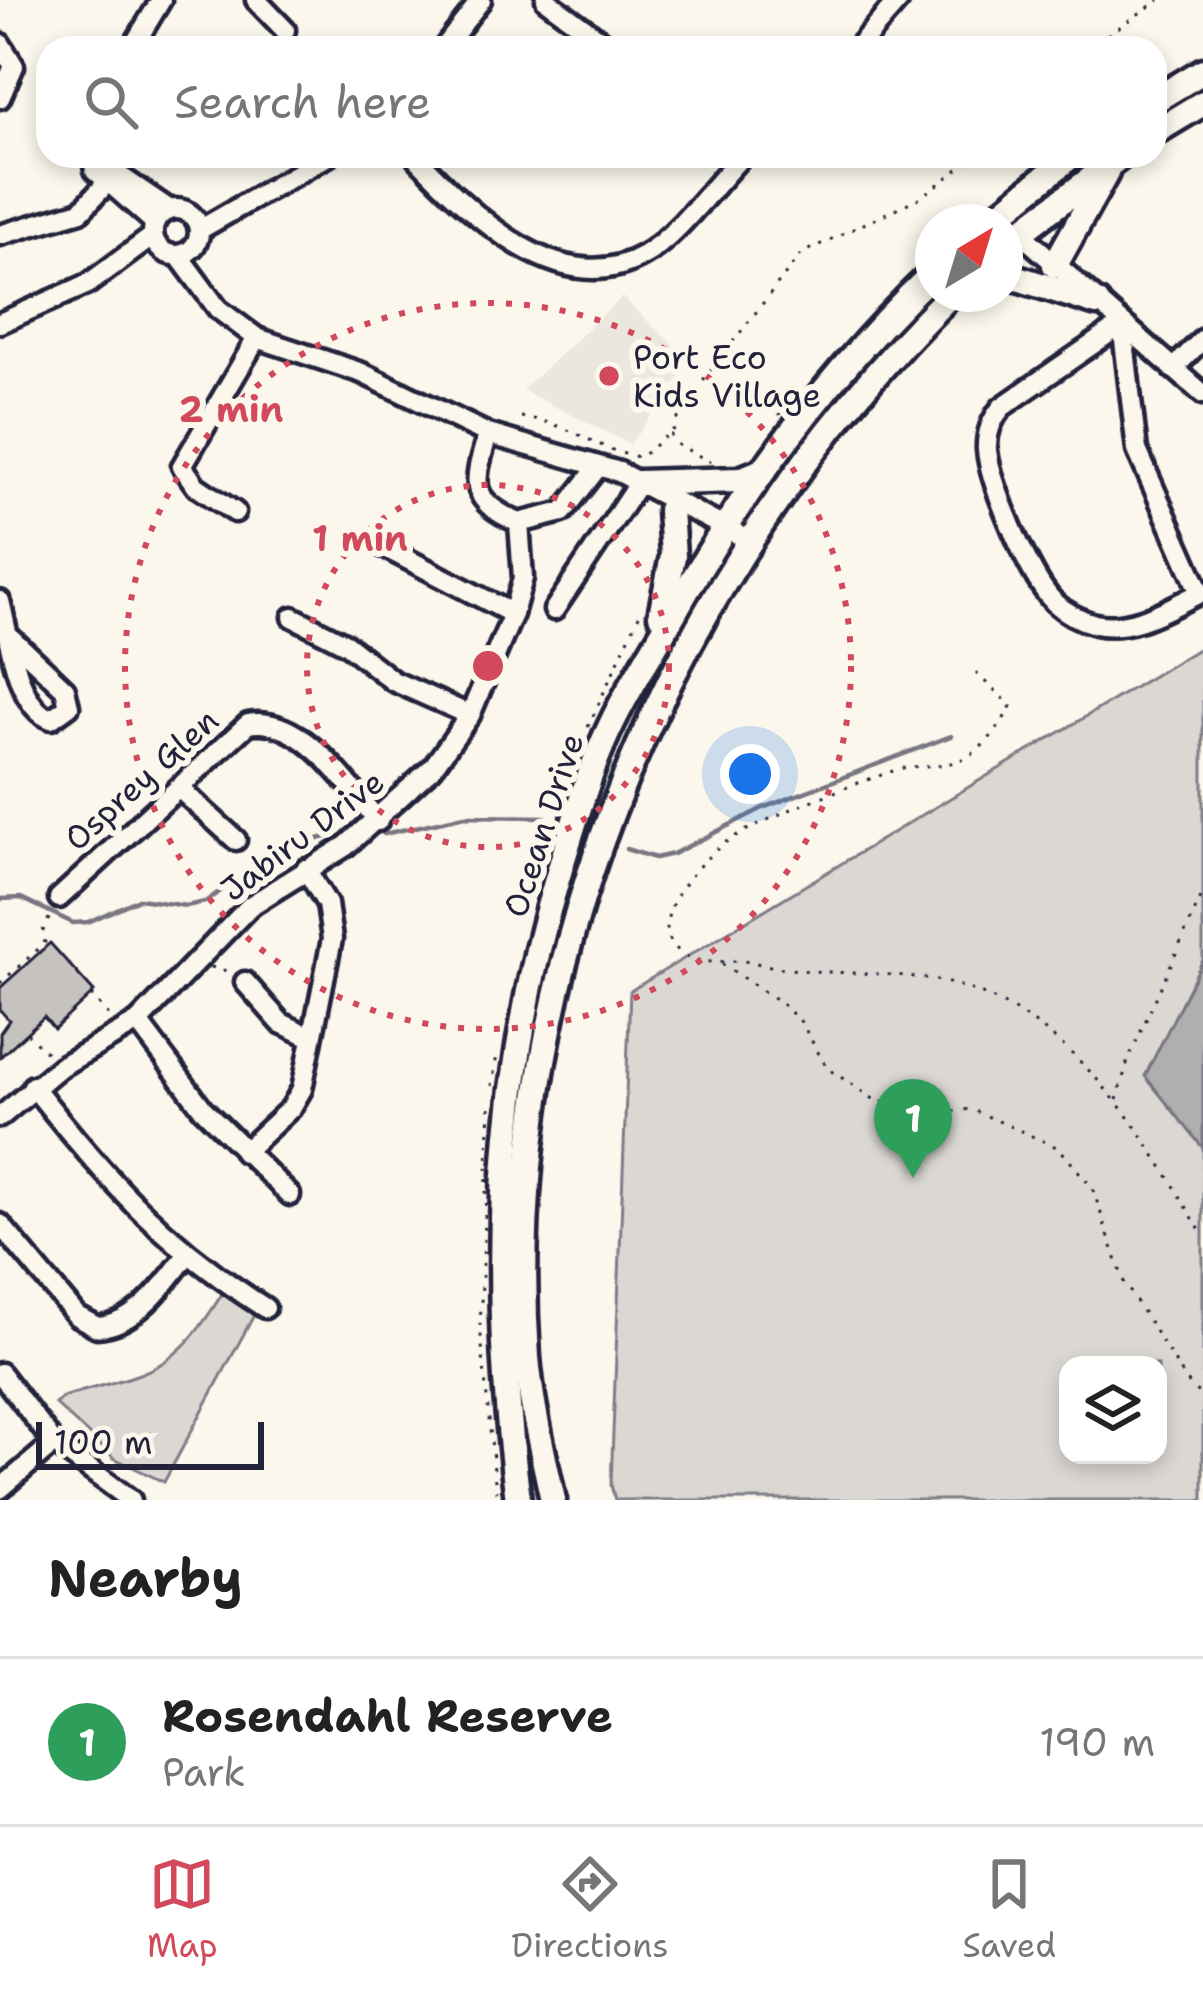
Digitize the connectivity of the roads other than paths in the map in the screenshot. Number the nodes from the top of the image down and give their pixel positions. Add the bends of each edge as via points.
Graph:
1 (160, 0) edge
2 (256, 0) edge
3 (481, 0) edge
4 (546, 0) edge
5 (898, 0) edge
6 (284, 30) dead end
7 (139, 36) edge
8 (453, 36) edge
9 (595, 36) edge
10 (867, 36) edge
11 (0, 43) edge
12 (1203, 71) edge
13 (1167, 93) edge
14 (0, 98) edge
15 (1203, 103) edge
16 (1167, 125) edge
17 (95, 168) edge
18 (306, 168) edge
19 (429, 168) edge
20 (730, 168) edge
21 (1056, 168) edge
22 (1104, 168) edge
23 (1111, 168) edge
24 (112, 178) junction
25 (1011, 204) edge
26 (197, 224) junction
27 (1023, 230) edge
28 (0, 236) edge
29 (168, 237) junction
30 (1023, 245) edge
31 (1055, 265) junction
32 (1023, 280) edge
33 (915, 292) edge
34 (1097, 303) junction
35 (934, 312) edge
36 (0, 323) edge
37 (1122, 324) junction
38 (257, 338) junction
39 (1203, 339) edge
40 (1173, 369) junction
41 (1203, 394) edge
42 (488, 434) junction
43 (602, 469) junction
44 (762, 471) junction
45 (636, 486) junction
46 (670, 510) junction
47 (235, 512) dead end
48 (519, 523) junction
49 (720, 532) junction
50 (378, 544) dead end
51 (744, 545) junction
52 (0, 602) edge
53 (554, 610) dead end
54 (513, 614) junction
55 (293, 617) dead end
56 (10, 638) dead end
57 (658, 641) junction
58 (470, 715) junction
59 (181, 790) junction
60 (378, 821) junction
61 (236, 840) dead end
62 (306, 869) junction
63 (59, 898) dead end
64 (245, 982) road end
65 (138, 1022) junction
66 (311, 1037) junction
67 (34, 1086) junction
68 (0, 1117) edge
69 (244, 1153) junction
70 (290, 1195) dead end
71 (0, 1224) edge
72 (186, 1256) junction
73 (265, 1308) dead end
74 (0, 1373) edge
75 (54, 1443) junction
76 (0, 1489) edge
77 (131, 1500) edge
78 (518, 1500) edge
79 (553, 1500) edge

1 - 7 street
2 - 6 street
3 - 8 street
4 - 9 street
5 - 10 street
11 - 14 street via 14,66
12 - 13 main road
15 - 16 main road
17 - 24 street
18 - 26 street
19 - 20 street via 512,238 585,271 643,256
21 - 25 main road
22 - 27 main road
23 - 31 main road
24 - 28 street via 81,211
24 - 29 street
26 - 29 street
26 - 29 street via 184,210
29 - 36 street
29 - 38 street via 229,321
30 - 31 street
31 - 34 street
32 - 34 main road
33 - 44 main road, Ocean Drive
34 - 37 street
35 - 51 main road, Ocean Drive via 860,388
37 - 37 street via 1002,407 987,447 1040,582 1066,611 1101,625 1132,623 1200,592 1137,450
37 - 40 street
38 - 42 street via 382,381
38 - 47 street via 182,466
39 - 40 street
40 - 41 street
42 - 43 street
42 - 48 street via 478,494
43 - 45 street
43 - 48 street via 563,512
44 - 45 main road
44 - 49 main road, Ocean Drive
45 - 46 street
45 - 49 street
45 - 53 street
46 - 49 street
46 - 57 main road via 673,556
48 - 54 street, Jabiru Drive via 523,578
49 - 51 street
49 - 57 main road, Ocean Drive
50 - 54 street
51 - 79 main road, Ocean Drive via 674,672 604,835 550,1024 533,1147 527,1358
52 - 56 street
54 - 58 street, Jabiru Drive
55 - 58 street via 393,681
57 - 78 main road, Ocean Drive via 584,791 516,1052 500,1277
58 - 60 street, Jabiru Drive via 433,767
59 - 60 street, Osprey Glen via 240,728 257,722 309,746
59 - 61 street
59 - 63 street, Osprey Glen
60 - 62 street, Jabiru Drive
62 - 65 street, Jabiru Drive via 250,906
62 - 66 street via 327,904 332,939
64 - 66 street via 281,1023
65 - 67 street, Jabiru Drive
65 - 69 street
66 - 69 street via 298,1100
67 - 68 street, Jabiru Drive
67 - 72 street via 112,1184
69 - 70 street
71 - 72 street via 63,1301 97,1327 122,1321 146,1302
72 - 73 street
74 - 75 street
75 - 76 street
75 - 77 street

